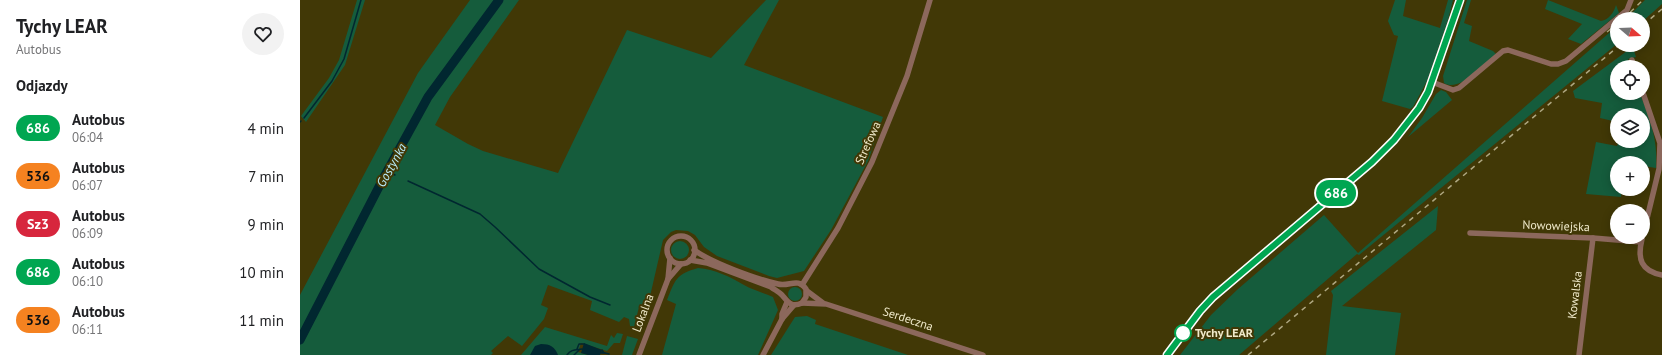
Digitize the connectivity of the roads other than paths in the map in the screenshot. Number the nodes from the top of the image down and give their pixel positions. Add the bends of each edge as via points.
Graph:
1 (930, 0) edge
2 (1460, 0) edge
3 (1631, 0) edge
4 (1432, 82) junction
5 (1645, 100) edge
6 (1650, 206) edge
7 (1470, 233) dead end
8 (1593, 238) junction
9 (1610, 238) edge
10 (1641, 244) edge
11 (694, 250) junction
12 (670, 258) junction
13 (690, 260) junction
14 (681, 264) junction
15 (1662, 275) edge
16 (668, 279) junction
17 (802, 284) junction
18 (788, 285) junction
19 (807, 291) junction
20 (786, 300) junction
21 (802, 304) junction
22 (826, 304) junction
23 (794, 305) junction
24 (782, 319) junction
25 (639, 355) edge
26 (763, 355) edge
27 (983, 355) edge
28 (1167, 355) edge
29 (1579, 355) edge

1 - 17 street, Strefowa via 908,72 872,162 838,228
2 - 4 street
3 - 4 street via 1627,10 1566,61 1551,64 1508,50 1503,51 1459,88 1453,90
4 - 28 street via 1419,108 1394,140 1372,162 1213,297
5 - 6 street via 1660,142 1659,169
7 - 8 street, Nowowiejska
8 - 9 street, Nowowiejska
8 - 29 street, Kowalska
10 - 15 street via 1640,258 1645,268
11 - 12 street via 689,240 678,237 672,240 668,247
11 - 13 street
11 - 18 street via 712,260 761,279
12 - 14 street
12 - 16 street, Lokalna
13 - 14 street
13 - 20 street via 707,263 771,287
14 - 16 street, Lokalna
16 - 25 street, Lokalna
17 - 18 street via 796,282
17 - 19 street
18 - 20 street via 784,290
19 - 21 street
19 - 22 street, Serdeczna
20 - 23 street
20 - 24 street
21 - 22 street, Serdeczna
21 - 23 street
22 - 27 street, Serdeczna
23 - 24 street
24 - 26 street

